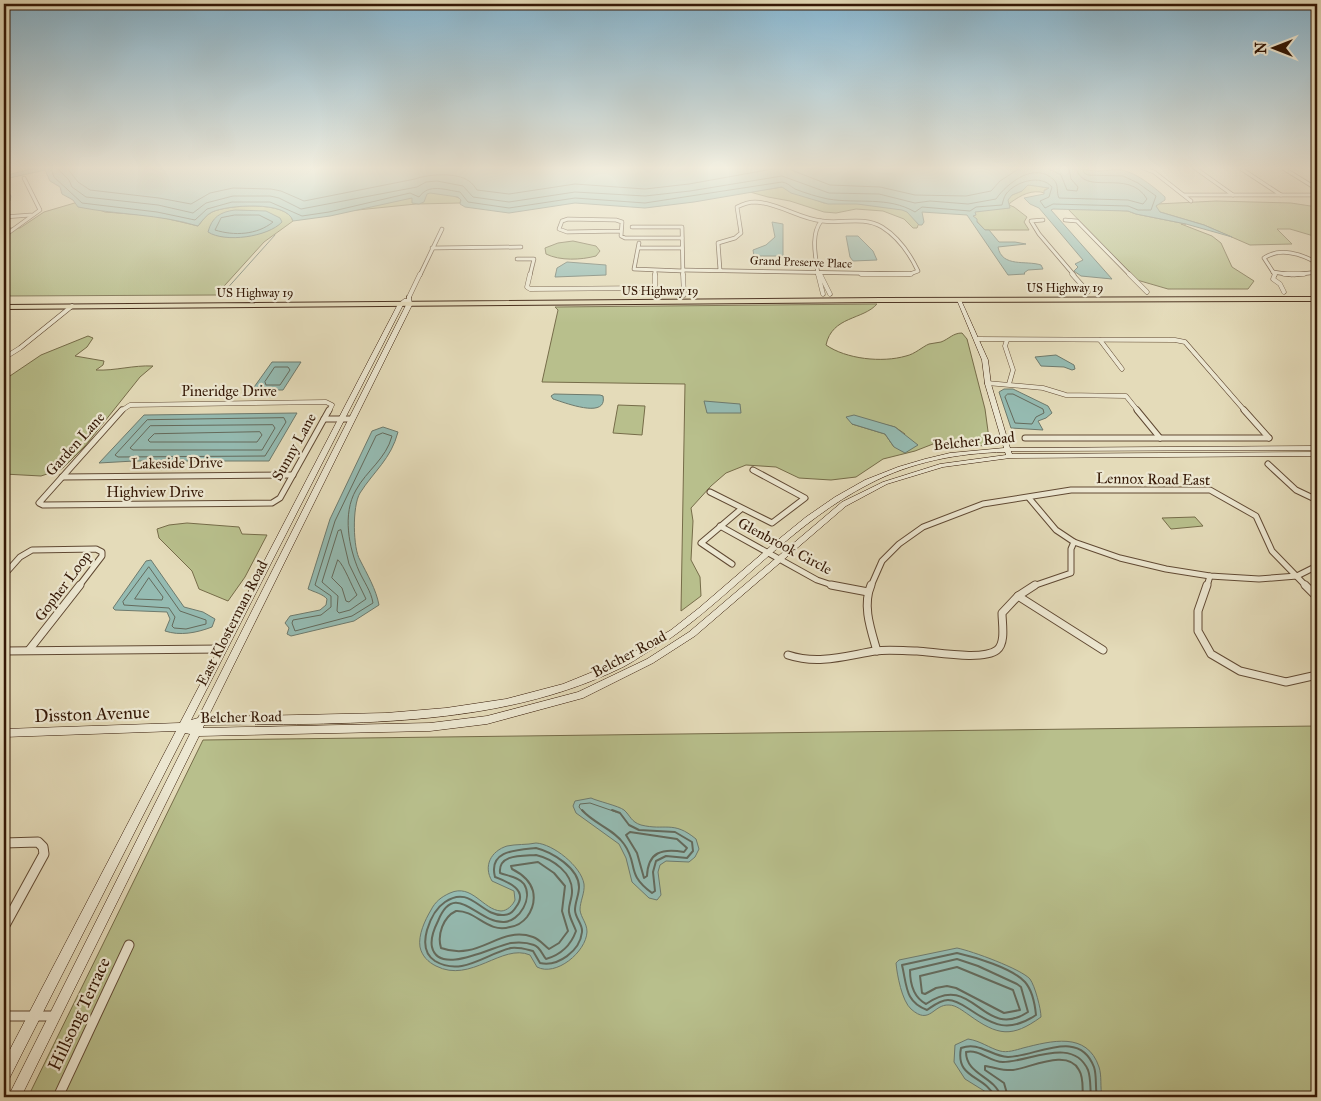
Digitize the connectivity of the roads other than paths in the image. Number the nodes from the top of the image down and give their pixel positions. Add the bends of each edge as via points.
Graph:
1 (27, 219) edge
2 (567, 219) edge
3 (586, 219) edge
4 (739, 219) edge
5 (814, 219) edge
6 (1042, 219) edge
7 (1065, 220) dead end
8 (821, 222) junction
9 (632, 228) dead end
10 (442, 229) dead end
11 (621, 232) junction
12 (4, 236) edge
13 (682, 238) junction
14 (639, 243) dead end
15 (521, 247) dead end
16 (432, 248) junction
17 (639, 248) junction
18 (682, 248) junction
19 (517, 259) dead end
20 (1317, 263) edge
21 (720, 270) junction
22 (655, 271) junction
23 (683, 271) junction
24 (1273, 272) junction
25 (1317, 272) edge
26 (820, 274) junction
27 (1088, 292) junction
28 (1147, 292) junction
29 (1166, 292) junction
30 (1284, 292) junction
31 (972, 293) junction
32 (1011, 293) junction
33 (1317, 293) edge
34 (684, 295) junction
35 (742, 295) junction
36 (829, 296) junction
37 (259, 298) junction
38 (1317, 298) edge
39 (81, 299) junction
40 (150, 299) junction
41 (1044, 299) junction
42 (1094, 299) junction
43 (1222, 299) junction
44 (1299, 299) junction
45 (409, 300) junction
46 (881, 300) junction
47 (959, 300) junction
48 (5, 302) edge
49 (581, 302) junction
50 (690, 302) junction
51 (401, 304) junction
52 (191, 305) junction
53 (24, 306) junction
54 (72, 306) junction
55 (977, 339) junction
56 (1007, 340) junction
57 (1100, 340) junction
58 (5, 357) edge
59 (1122, 369) dead end
60 (987, 383) junction
61 (1009, 384) junction
62 (327, 402) joint
63 (130, 405) joint
64 (324, 419) junction
65 (346, 419) junction
66 (1025, 438) dead end
67 (1160, 438) junction
68 (1317, 448) edge
69 (1009, 452) junction
70 (1317, 454) edge
71 (1268, 464) dead end
72 (753, 470) dead end
73 (293, 475) junction
74 (62, 477) junction
75 (710, 492) dead end
76 (1029, 498) junction
77 (1317, 500) edge
78 (39, 502) joint
79 (272, 503) joint
80 (742, 509) junction
81 (720, 526) junction
82 (1074, 542) junction
83 (768, 554) junction
84 (778, 560) junction
85 (732, 564) dead end
86 (1317, 566) edge
87 (4, 575) edge
88 (1210, 576) junction
89 (1297, 576) junction
90 (868, 592) junction
91 (1018, 596) junction
92 (1317, 597) edge
93 (222, 649) junction
94 (29, 650) junction
95 (1103, 650) dead end
96 (4, 651) edge
97 (877, 651) junction
98 (788, 655) dead end
99 (1317, 675) edge
100 (201, 721) junction
101 (181, 728) junction
102 (196, 732) junction
103 (4, 733) edge
104 (4, 842) edge
105 (4, 927) edge
106 (129, 945) dead end
107 (4, 1016) edge
108 (33, 1016) junction
109 (54, 1016) junction
110 (4, 1074) edge
111 (14, 1097) edge
112 (58, 1097) edge

1 - 12 street
2 - 11 street via 562,221 559,229 567,232
3 - 11 street via 622,222
4 - 21 street via 741,233 718,243
5 - 8 street
6 - 27 street via 1031,221
7 - 28 street via 1078,221
8 - 26 street via 814,236
8 - 26 street, Grand Preserve Place via 875,224 902,246 918,271 910,274
9 - 13 street via 682,227
10 - 16 street, East Klosterman Road
11 - 13 street via 625,238
13 - 18 street
14 - 17 street
15 - 16 street
16 - 45 street, East Klosterman Road
17 - 18 street
17 - 22 street, Grand Preserve Place via 634,270
18 - 23 street
19 - 22 street via 534,259 527,284 530,288 654,287
20 - 24 street via 1299,254 1272,253 1264,258
21 - 23 street, Grand Preserve Place
21 - 26 street, Grand Preserve Place
22 - 23 street, Grand Preserve Place
23 - 34 street
24 - 25 street via 1293,275
24 - 30 street via 1273,279
26 - 36 street
26 - 36 street via 819,282
27 - 28 highway, US Highway 19
27 - 32 highway, US Highway 19
27 - 41 highway via 1081,296
28 - 29 highway, US Highway 19
29 - 30 highway, US Highway 19
29 - 42 highway
30 - 33 highway, US Highway 19
30 - 43 highway via 1276,296
31 - 32 highway, US Highway 19
31 - 36 highway, US Highway 19
31 - 46 highway
32 - 47 highway
33 - 44 highway via 1301,295
34 - 35 highway, US Highway 19
34 - 45 highway, US Highway 19
34 - 49 highway via 673,299
35 - 36 highway, US Highway 19
35 - 50 highway via 698,298
36 - 46 highway, US Highway 19
36 - 50 highway, US Highway 19 via 783,301
37 - 40 highway, US Highway 19
37 - 45 highway, US Highway 19
37 - 52 highway via 251,302
38 - 44 highway, US Highway 19
39 - 40 highway, US Highway 19
39 - 48 highway, US Highway 19
39 - 53 highway via 71,303
40 - 54 highway
41 - 42 highway, US Highway 19
41 - 47 highway, US Highway 19
42 - 43 highway, US Highway 19
43 - 44 highway, US Highway 19
45 - 49 highway, US Highway 19
45 - 51 highway, US Highway 19
45 - 65 main road, East Klosterman Road
46 - 47 highway, US Highway 19
47 - 55 main road
48 - 53 highway, US Highway 19
49 - 50 highway, US Highway 19
51 - 52 highway, US Highway 19
51 - 65 main road, East Klosterman Road
52 - 54 highway, US Highway 19
53 - 54 highway, US Highway 19
54 - 58 street
55 - 56 street
55 - 60 main road via 985,360
56 - 57 street
56 - 61 street via 1005,346 1013,370
57 - 59 street
57 - 67 street via 1185,342 1269,438
60 - 61 street
60 - 69 main road
61 - 67 street via 1043,388 1066,395 1126,396
62 - 63 street, Pineridge Drive
62 - 64 street, Sunny Lane via 332,405
63 - 74 street, Garden Lane
64 - 65 street
64 - 73 street, Sunny Lane
65 - 93 main road, East Klosterman Road
65 - 100 main road, East Klosterman Road
66 - 67 street
68 - 69 main road, Belcher Road
69 - 70 main road, Belcher Road
69 - 83 main road, Belcher Road via 970,452 929,459 872,478 836,498
69 - 84 main road, Belcher Road via 942,465 879,486 844,504
71 - 77 street via 1282,479
72 - 80 street via 805,498 772,523
73 - 74 street, Lakeside Drive
73 - 79 street, Sunny Lane via 280,498
74 - 78 street, Garden Lane
75 - 80 street
76 - 82 street via 1056,530
76 - 89 street, Lennox Road East via 1071,490 1210,490 1256,516 1272,551
76 - 90 street, Lennox Road East via 983,504 923,527 882,561
78 - 79 street, Highview Drive via 44,505
80 - 81 street
81 - 83 street, Glenbrook Circle
81 - 85 street via 701,543
82 - 88 street via 1120,558
82 - 91 street via 1070,550 1074,566 1070,572 1038,583
83 - 84 street, Glenbrook Circle
83 - 100 main road, Belcher Road via 656,644 618,666 537,696 475,710 412,716
84 - 90 street, Glenbrook Circle via 826,583
84 - 102 main road, Belcher Road via 671,648 618,678 552,704 487,720 430,727
86 - 89 street
87 - 94 street, Gopher Loop via 20,557 32,550 96,549 102,552
88 - 89 street via 1259,579
88 - 99 street via 1198,611 1198,631 1212,654 1240,671 1286,682
89 - 92 street, Lennox Road East
90 - 97 street via 868,619
91 - 95 street
91 - 97 street via 1002,613 1002,643 996,651 984,655
93 - 94 street
93 - 101 main road, East Klosterman Road
94 - 96 street
97 - 98 street via 829,660 800,660
100 - 101 main road, Belcher Road
100 - 102 main road, East Klosterman Road
101 - 102 main road, Belcher Road
101 - 103 main road, Disston Avenue
101 - 108 main road, East Klosterman Road
102 - 109 main road, East Klosterman Road
104 - 105 street via 38,842 44,849 44,858
106 - 112 street, Hillsong Terrace
107 - 108 street
108 - 109 street
108 - 110 main road, East Klosterman Road
109 - 111 main road, East Klosterman Road

